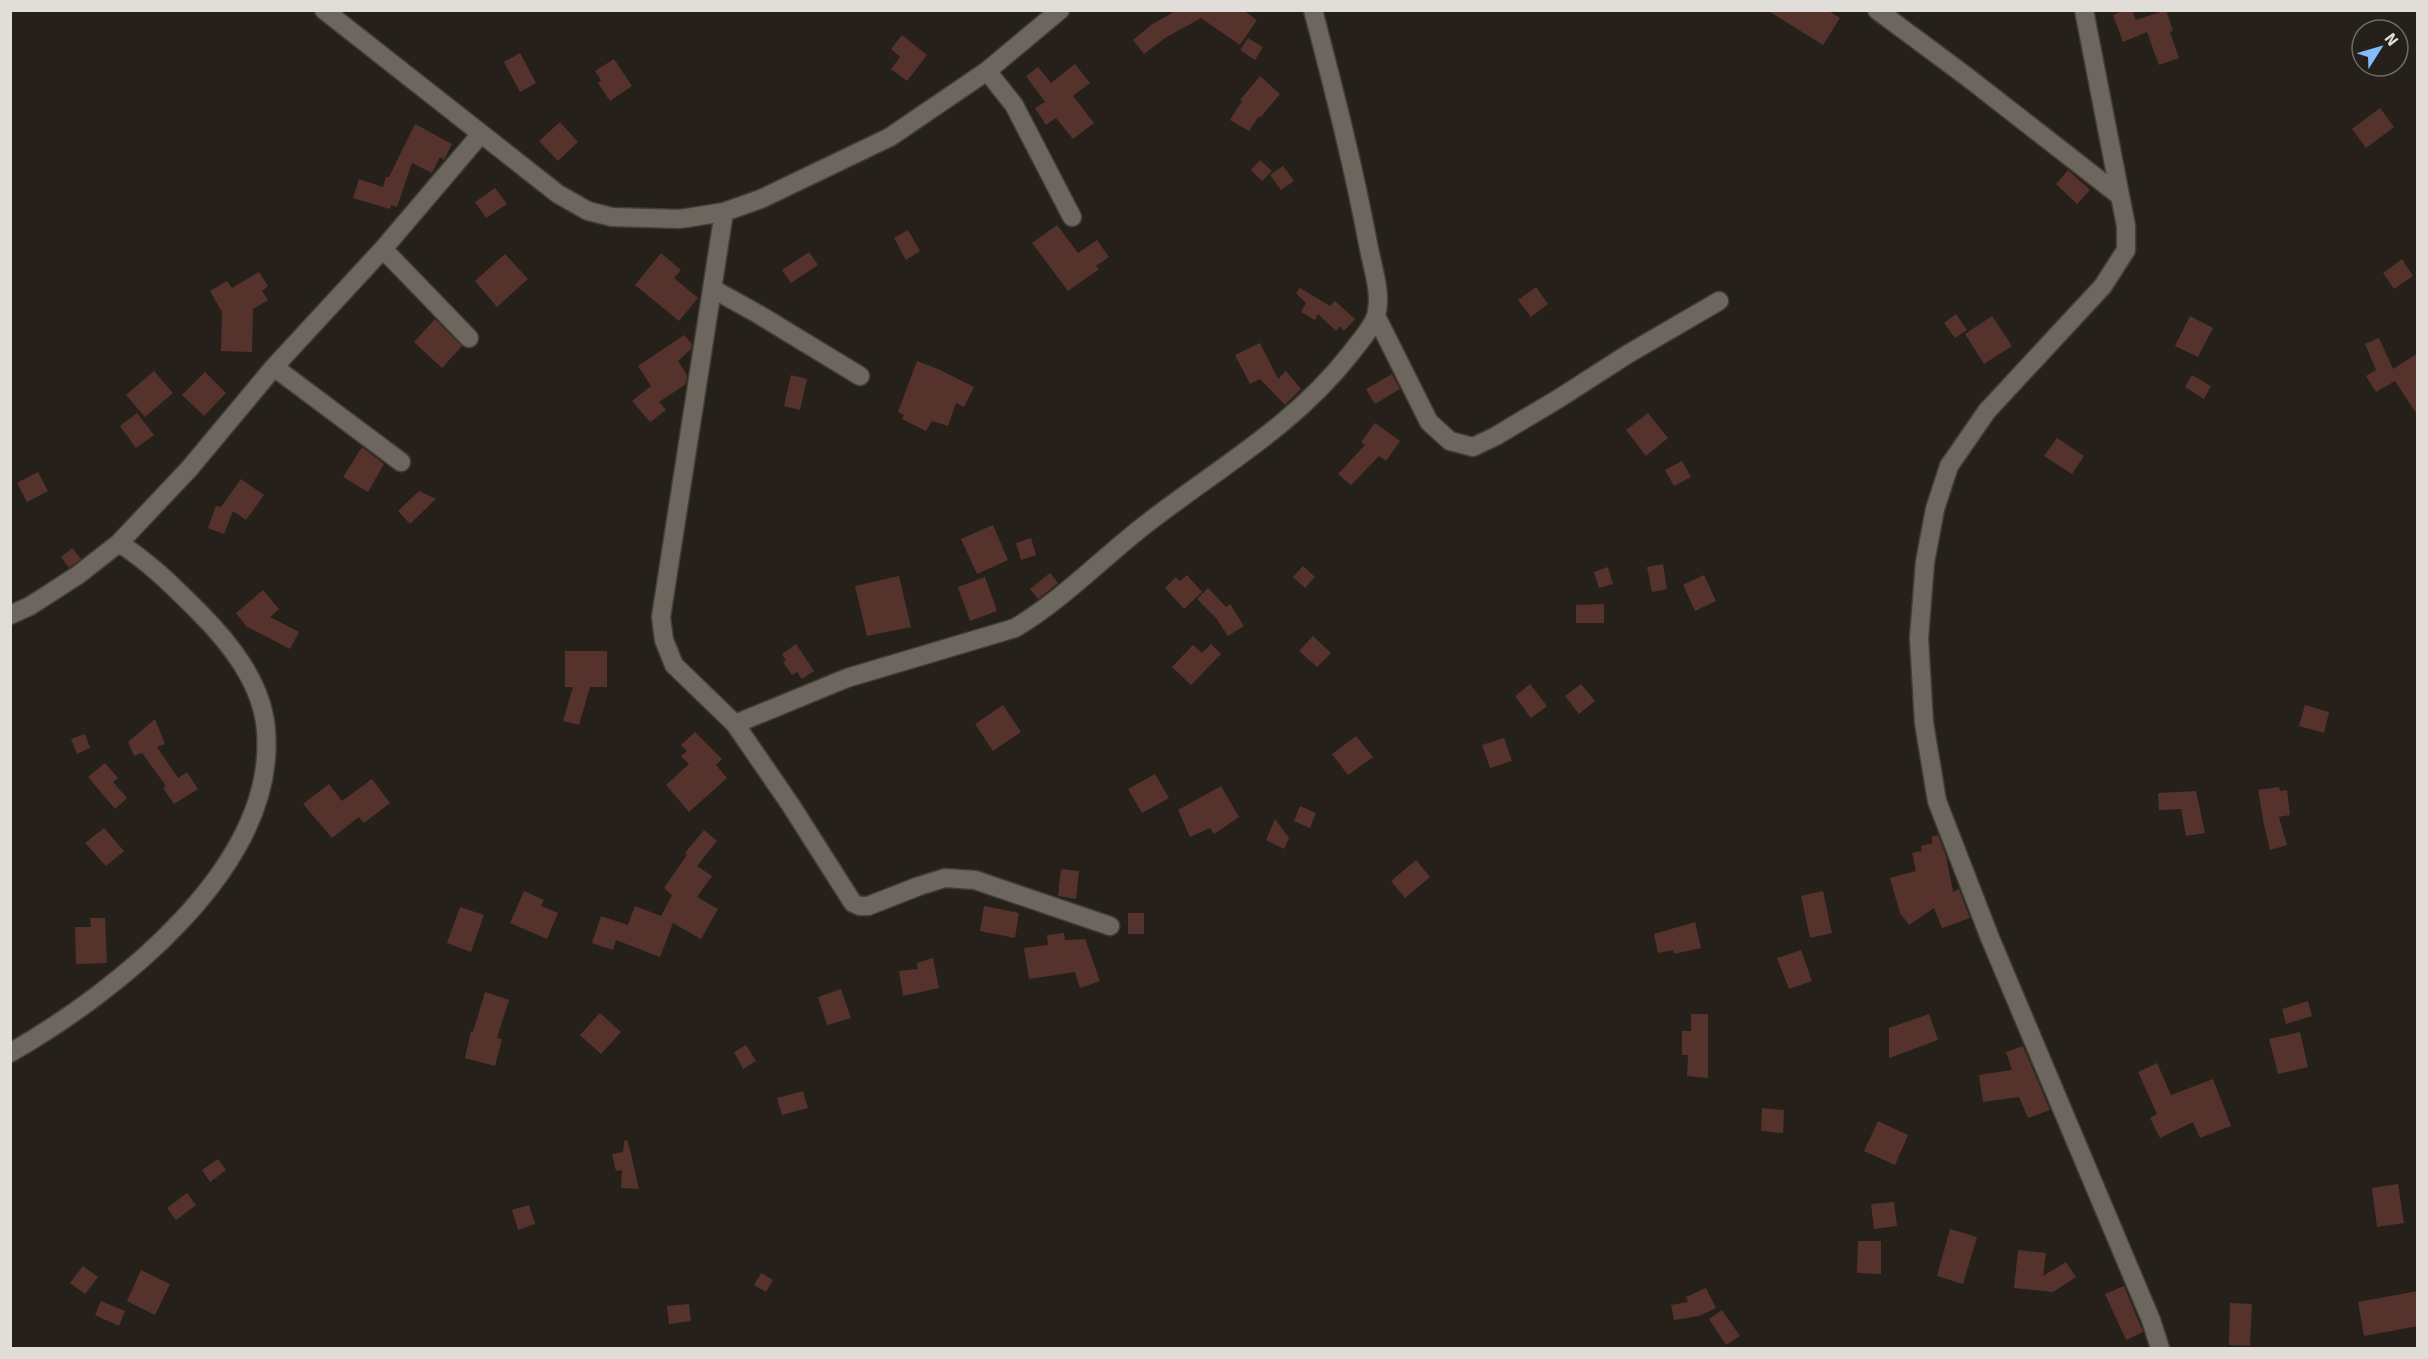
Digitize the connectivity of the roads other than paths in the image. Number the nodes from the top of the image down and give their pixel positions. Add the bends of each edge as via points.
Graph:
1 (324, 10) edge
2 (1060, 10) edge
3 (1313, 10) edge
4 (1877, 10) edge
5 (2084, 10) edge
6 (987, 71) junction
7 (480, 135) junction
8 (2120, 196) junction
9 (724, 212) junction
10 (1072, 217) dead end
11 (383, 249) junction
12 (713, 289) junction
13 (1719, 301) dead end
14 (1376, 316) junction
15 (469, 338) dead end
16 (274, 367) junction
17 (860, 376) dead end
18 (401, 462) dead end
19 (119, 543) junction
20 (10, 615) edge
21 (735, 724) junction
22 (1110, 926) dead end
23 (10, 1053) edge
24 (2160, 1348) edge

1 - 7 street
2 - 6 street
3 - 14 street via 1356,178 1377,294
4 - 8 street
5 - 8 street
6 - 9 street via 890,136 761,199
6 - 10 street via 1014,105
7 - 9 street via 558,194 588,211 680,219
7 - 11 street
8 - 24 street via 2126,249 2114,270 1987,411 1950,466 1935,509 1925,562 1919,638 1924,723 1937,801
9 - 12 street
11 - 15 street
11 - 16 street
12 - 17 street
12 - 21 street via 661,617 664,640 675,665
13 - 14 street via 1473,447 1450,441 1429,422
14 - 21 street via 1340,367 1310,400 1258,444 1151,520 1037,615 995,635 847,678
16 - 18 street
16 - 19 street via 189,469
19 - 20 street via 30,606
19 - 23 street via 171,583 239,658 257,695 266,729 267,765 255,813 187,917 137,965 73,1014
21 - 22 street via 853,903 868,906 945,878 975,880

